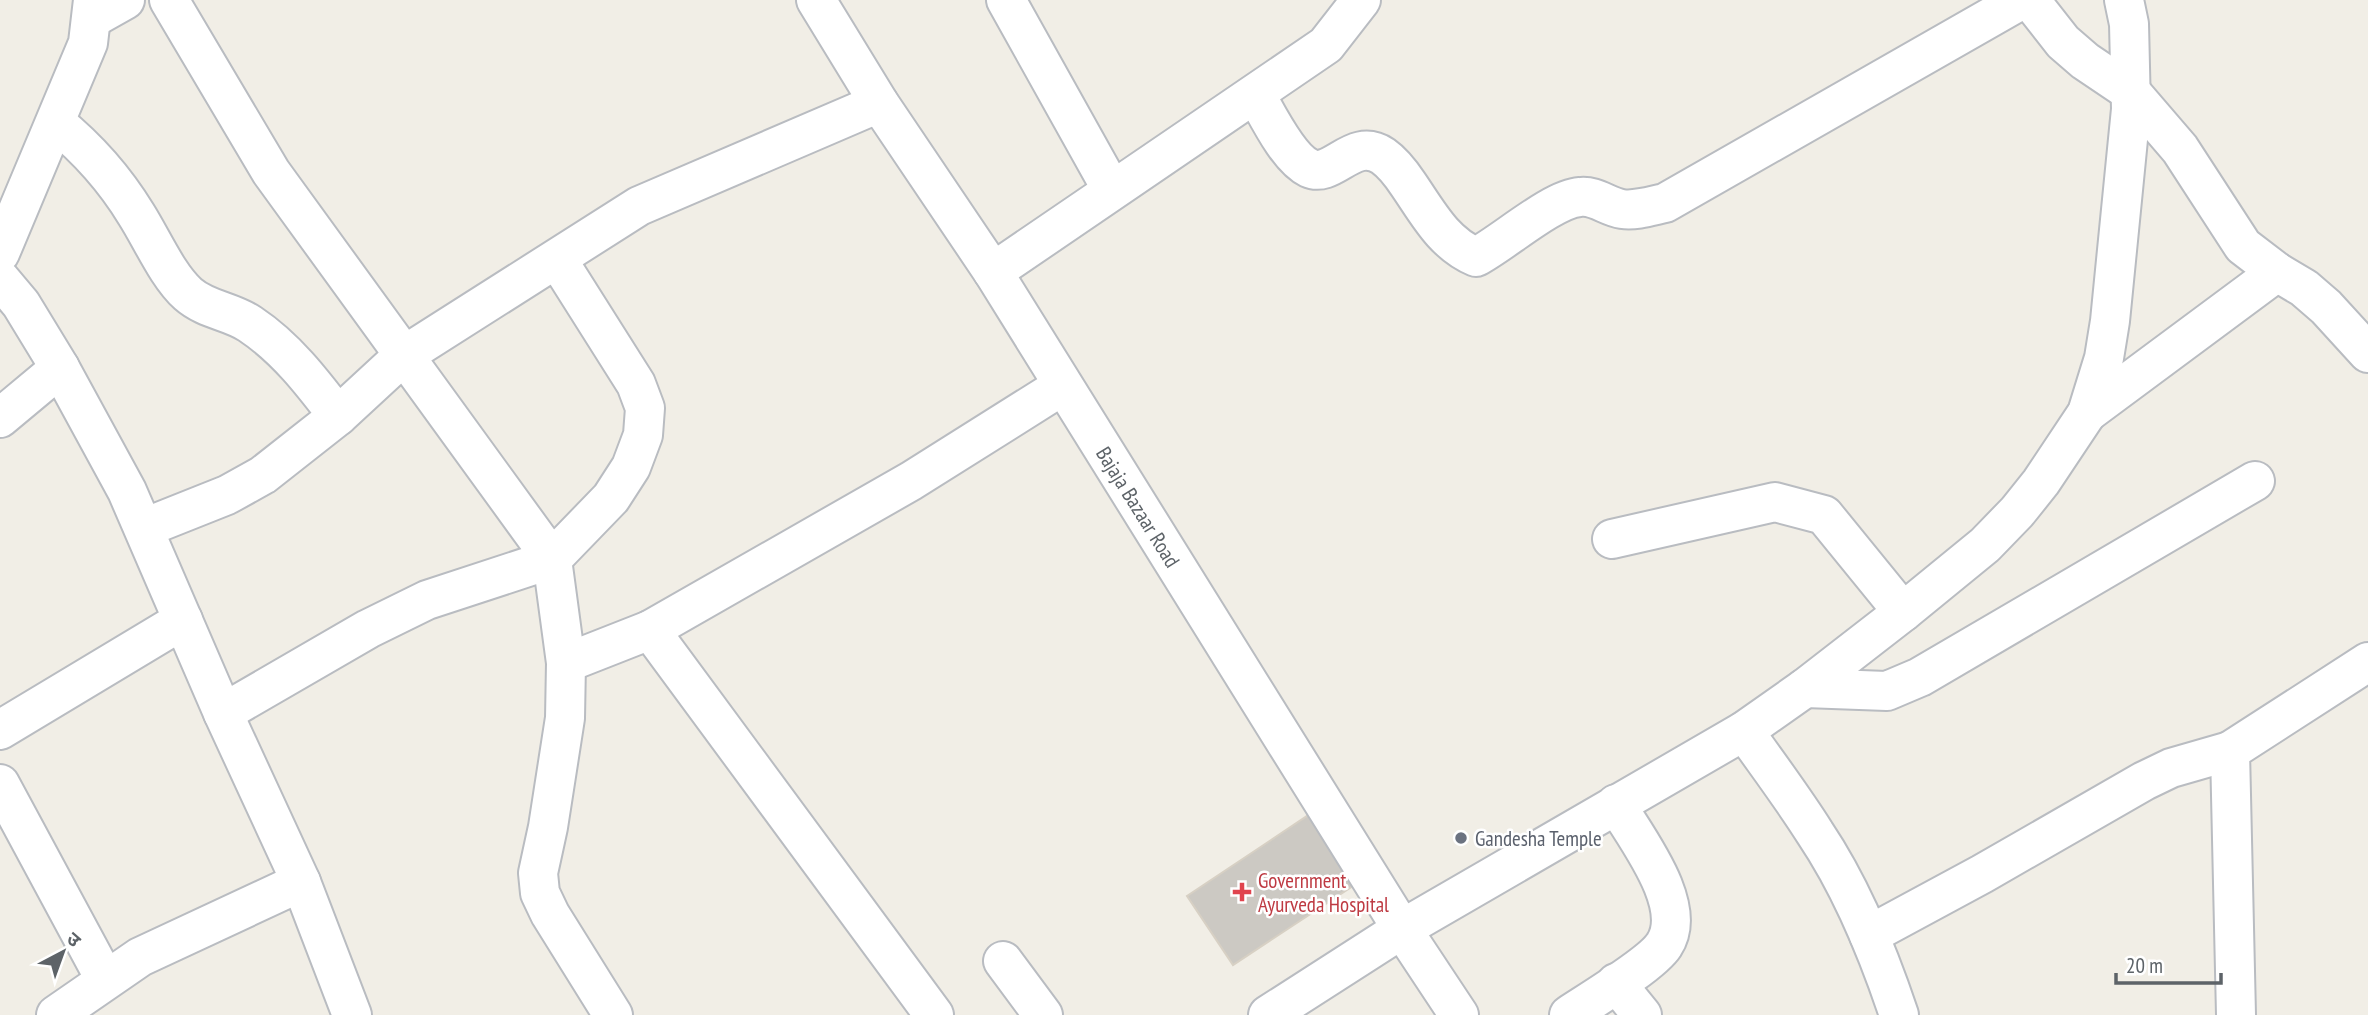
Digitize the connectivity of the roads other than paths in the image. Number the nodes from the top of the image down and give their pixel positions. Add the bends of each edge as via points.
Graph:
1 (169, 0) edge
2 (816, 0) edge
3 (1006, 0) edge
4 (1362, 0) edge
5 (2021, 0) edge
6 (2030, 0) edge
7 (2124, 0) edge
8 (104, 6) edge
9 (2131, 92) junction
10 (1256, 95) junction
11 (879, 103) junction
12 (56, 123) junction
13 (1112, 190) junction
14 (0, 253) edge
15 (557, 259) junction
16 (993, 272) junction
17 (2277, 272) junction
18 (0, 279) edge
19 (2368, 353) edge
20 (403, 356) junction
21 (60, 368) junction
22 (1062, 386) junction
23 (2087, 413) junction
24 (338, 416) junction
25 (0, 418) edge
26 (2255, 481) dead end
27 (144, 528) junction
28 (1612, 539) dead end
29 (552, 559) junction
30 (1903, 612) junction
31 (183, 620) junction
32 (650, 630) junction
33 (2368, 662) edge
34 (566, 663) junction
35 (1805, 688) junction
36 (223, 713) junction
37 (0, 730) edge
38 (1744, 731) junction
39 (2230, 751) junction
40 (3, 796) edge
41 (1616, 804) junction
42 (302, 882) junction
43 (1402, 929) junction
44 (1870, 935) junction
45 (1003, 961) dead end
46 (105, 979) junction
47 (1616, 983) junction
48 (56, 1015) edge
49 (352, 1015) edge
50 (613, 1015) edge
51 (934, 1015) edge
52 (1043, 1015) edge
53 (1268, 1015) edge
54 (1459, 1015) edge
55 (1569, 1015) edge
56 (1642, 1015) edge
57 (1899, 1015) edge
58 (2235, 1015) edge

1 - 20 street via 271,172
2 - 11 street, Bajaja Bazaar Road
3 - 13 street
4 - 10 street via 1326,45
5 - 10 street via 1665,203 1621,209 1580,197 1533,219 1476,257 1444,237 1401,173 1383,155 1366,150 1349,154 1325,170 1310,169 1291,152
6 - 9 street via 2063,42
7 - 9 street
8 - 12 street
9 - 17 street via 2180,149 2243,246
9 - 23 street via 2110,321
10 - 13 street
11 - 15 street via 639,206
11 - 16 street, Bajaja Bazaar Road
12 - 14 street
12 - 24 street via 98,160 190,296 248,322 267,337 292,359
13 - 16 street
15 - 20 street
15 - 29 street via 636,384 645,408 643,435 631,467 611,498
16 - 22 street, Bajaja Bazaar Road
17 - 19 street via 2326,307
17 - 23 street
18 - 21 street
20 - 24 street
20 - 29 street
21 - 25 street
21 - 27 street
22 - 32 street via 911,481
22 - 43 street, Bajaja Bazaar Road
23 - 30 street via 2017,512 1985,545
24 - 27 street via 263,475 227,495
26 - 35 street via 1920,677 1887,691
27 - 31 street
28 - 30 street via 1774,502 1824,515
29 - 34 street
29 - 36 street via 427,600
30 - 35 street
31 - 36 street
31 - 37 street
32 - 34 street
32 - 51 street
33 - 39 street
34 - 50 street via 562,750 538,873 540,893
35 - 38 street
36 - 42 street
38 - 41 street
38 - 44 street via 1816,834
39 - 44 street via 2144,780
39 - 58 street
40 - 46 street
41 - 43 street
41 - 47 street via 1663,885 1672,928 1664,946
42 - 46 street via 140,957
42 - 49 street
43 - 53 street
43 - 54 street, Bajaja Bazaar Road
44 - 57 street
45 - 52 street
46 - 48 street
47 - 55 street
47 - 56 street

